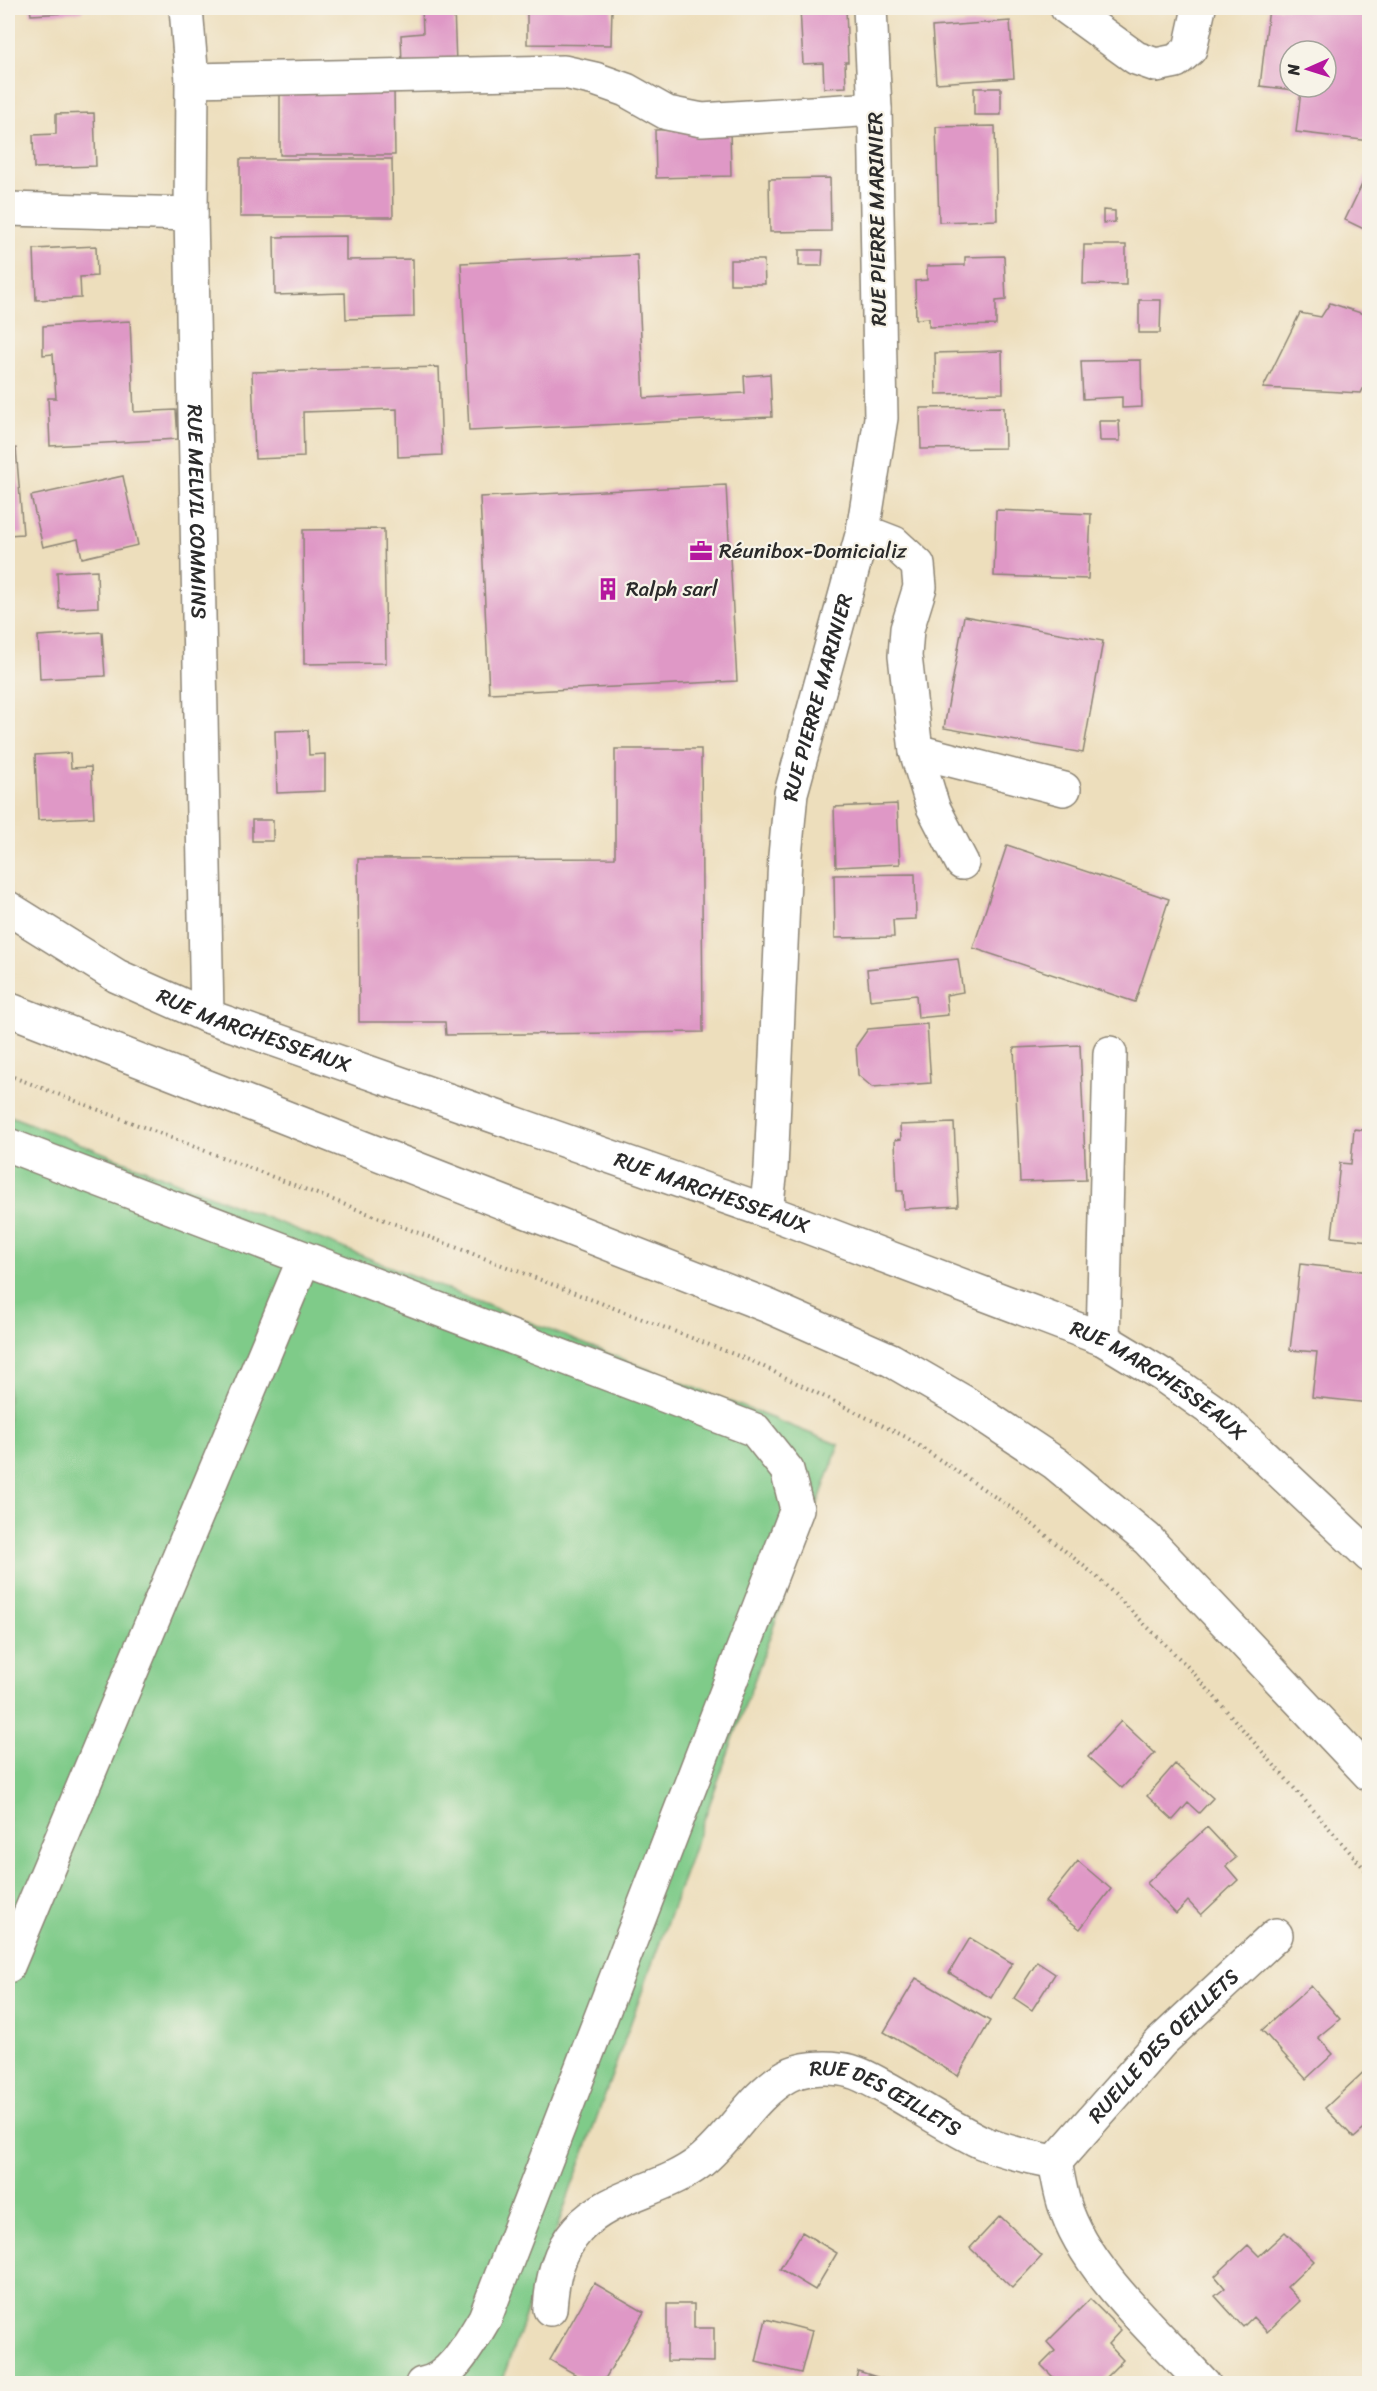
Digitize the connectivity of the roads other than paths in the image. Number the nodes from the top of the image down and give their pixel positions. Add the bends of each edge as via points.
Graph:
1 (186, 8) edge
2 (870, 8) edge
3 (1067, 8) edge
4 (1199, 8) edge
5 (192, 80) junction
6 (875, 109) junction
7 (8, 209) edge
8 (191, 214) junction
9 (863, 531) junction
10 (916, 751) junction
11 (1064, 789) dead end
12 (962, 863) dead end
13 (8, 908) edge
14 (8, 1009) edge
15 (207, 1016) junction
16 (1110, 1053) dead end
17 (8, 1145) edge
18 (766, 1211) junction
19 (304, 1259) junction
20 (1103, 1339) junction
21 (1370, 1556) edge
22 (1370, 1775) edge
23 (1276, 1935) dead end
24 (8, 1966) edge
25 (1055, 2162) junction
26 (550, 2309) dead end
27 (422, 2384) edge
28 (1204, 2384) edge

1 - 5 street, RUE MELVIL COMMINS
2 - 6 street, RUE PIERRE MARINIER
3 - 4 street via 1136,58 1156,65 1176,61 1190,49
5 - 6 street via 564,72 626,90 667,113 702,120
5 - 8 street, RUE MELVIL COMMINS
6 - 9 street, RUE PIERRE MARINIER via 881,418
7 - 8 street
8 - 15 street, RUE MELVIL COMMINS
9 - 10 street via 894,543 918,565 920,587 905,656
9 - 18 street, RUE PIERRE MARINIER via 791,793
10 - 11 street
10 - 12 street via 933,807
13 - 15 street, RUE MARCHESSEAUX via 117,976
14 - 22 street via 768,1306 891,1360 962,1401 1055,1463 1148,1539
15 - 18 street, RUE MARCHESSEAUX
16 - 20 street
17 - 19 street
18 - 20 street, RUE MARCHESSEAUX
19 - 24 street
19 - 27 street via 755,1430 787,1470 797,1509 485,2318 458,2362
20 - 21 street, RUE MARCHESSEAUX via 1224,1418
23 - 25 street, RUELLE DES OEILLETS via 1161,2042
25 - 26 street, RUE DES ŒILLETS via 1016,2155 981,2141 867,2078 841,2069 814,2069 788,2075 764,2092 701,2161 682,2174 603,2208 577,2230 556,2263
25 - 28 street via 1064,2204 1101,2273

